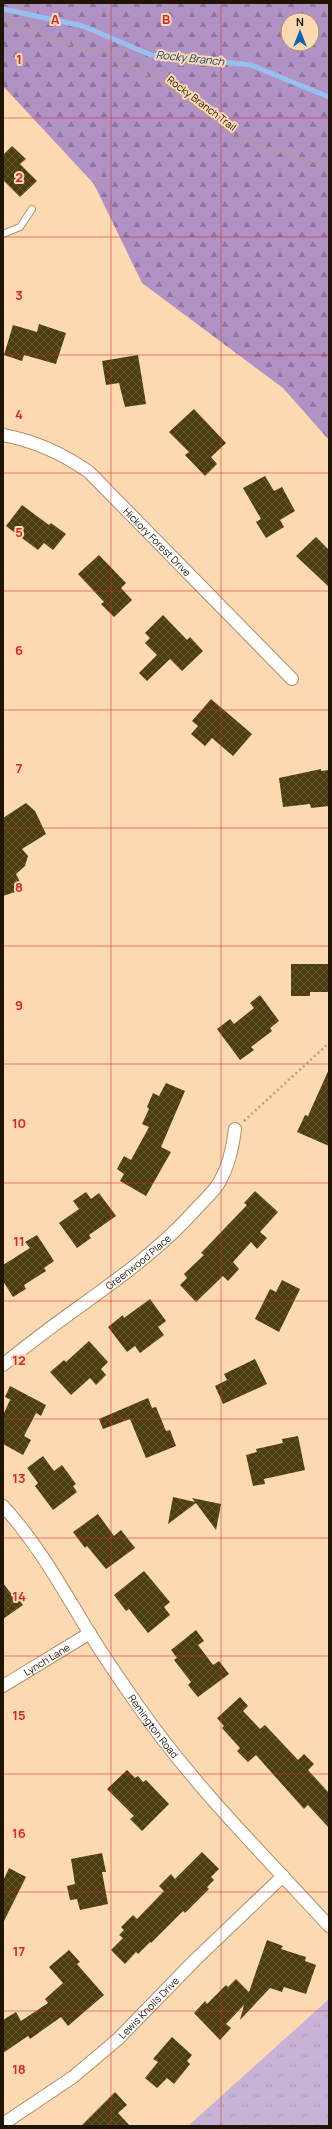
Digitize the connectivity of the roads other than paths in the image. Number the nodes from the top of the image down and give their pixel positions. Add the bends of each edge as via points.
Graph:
1 (32, 209) dead end
2 (3, 234) edge
3 (3, 435) edge
4 (292, 679) dead end
5 (235, 1129) road end
6 (3, 1365) edge
7 (3, 1506) edge
8 (90, 1633) junction
9 (3, 1686) edge
10 (283, 1876) junction
11 (329, 1926) edge
12 (3, 2124) edge

1 - 2 lane via 20,227
3 - 4 street, Hickory Forest Drive via 45,446 66,456 89,472
5 - 6 street, Greenwood Place via 233,1144 220,1182 179,1228 95,1297 57,1322
7 - 8 street, Remington Road via 60,1582
8 - 9 street, Lynch Lane
8 - 10 street, Remington Road via 139,1708 174,1754
10 - 11 street, Remington Road
10 - 12 street, Lewis Knolls Drive via 194,1960 118,2039 73,2077

